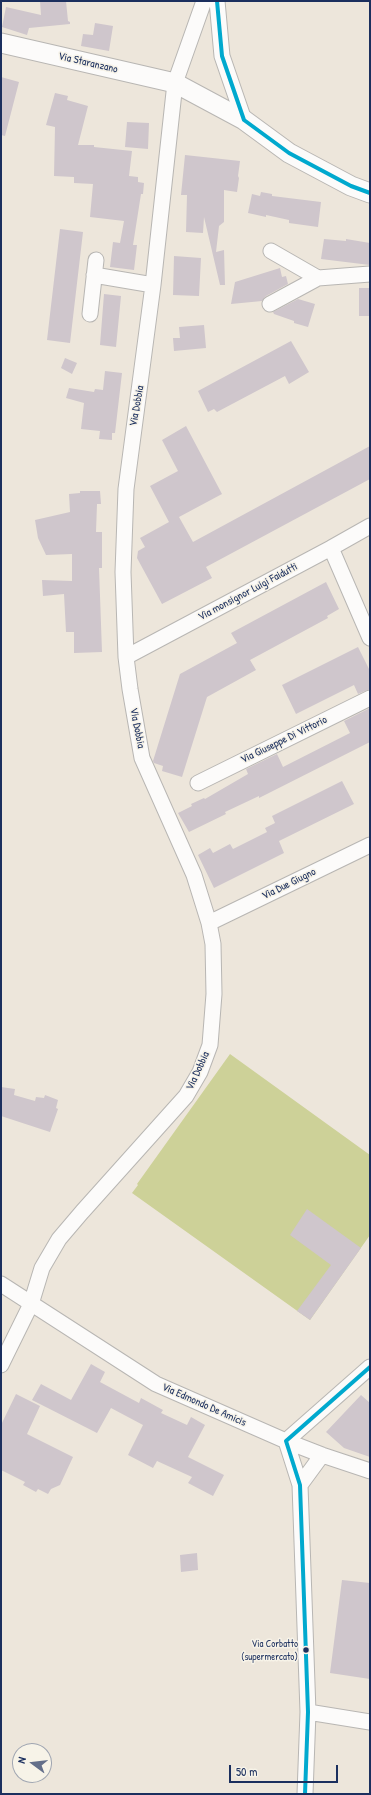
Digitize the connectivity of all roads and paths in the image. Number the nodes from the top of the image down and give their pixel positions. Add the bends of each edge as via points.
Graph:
1 (204, 1) edge
2 (217, 1) edge
3 (1, 43) edge
4 (175, 83) junction
5 (244, 120) junction
6 (370, 193) edge
7 (271, 251) dead end
8 (96, 260) dead end
9 (370, 274) edge
10 (94, 275) junction
11 (318, 278) junction
12 (153, 285) junction
13 (270, 304) dead end
14 (90, 314) dead end
15 (370, 526) edge
16 (332, 548) junction
17 (370, 638) edge
18 (126, 657) junction
19 (370, 698) edge
20 (198, 783) dead end
21 (367, 852) edge
22 (208, 923) junction
23 (1, 1284) edge
24 (31, 1304) junction
25 (1, 1366) edge
26 (370, 1367) edge
27 (286, 1441) junction
28 (322, 1455) junction
29 (370, 1471) edge
30 (300, 1485) junction
31 (308, 1712) junction
32 (370, 1722) edge
33 (304, 1794) edge

1 - 4 street, Via Dobbia
2 - 5 street via 222,56
3 - 4 street, Via Staranzano
4 - 5 street, Via Staranzano
4 - 12 street, Via Dobbia
5 - 6 street, Via Staranzano via 289,153 351,186
7 - 11 street
8 - 10 street
9 - 11 street
10 - 12 street
10 - 14 street
11 - 13 street
12 - 18 street, Via Dobbia via 126,489 123,572
15 - 16 street, Via monsignor Luigi Faidutti
16 - 17 street
16 - 18 street, Via monsignor Luigi Faidutti
18 - 22 street, Via Dobbia via 142,758 194,875
19 - 20 street, Via Giuseppe Di Vittorio
21 - 22 street, Via Due Giugno
22 - 24 street, Via Dobbia via 213,944 214,994 210,1045 200,1072 186,1096 59,1239 42,1268
23 - 24 street, Via Edmondo De Amicis
24 - 25 street, Via Dobbia
24 - 27 street, Via Edmondo De Amicis via 156,1384
26 - 27 street
27 - 28 street, Via Edmondo De Amicis
27 - 30 street
28 - 29 street, Via Edmondo De Amicis
28 - 30 street
30 - 31 street
31 - 32 street
31 - 33 street

